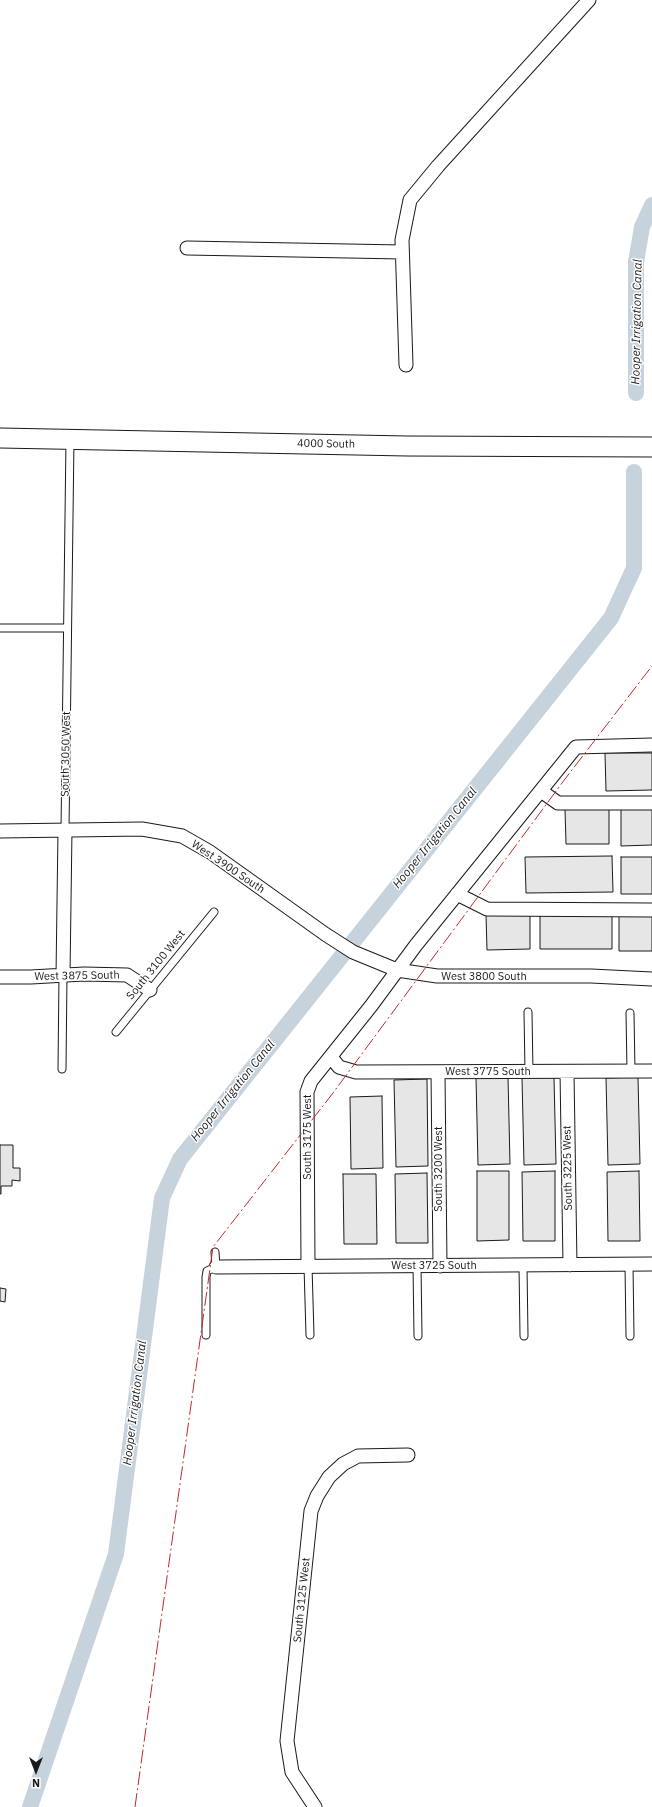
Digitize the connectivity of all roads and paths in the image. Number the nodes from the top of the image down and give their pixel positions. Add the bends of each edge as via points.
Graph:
1 (589, 0) edge
2 (186, 248) dead end
3 (402, 252) junction
4 (406, 364) dead end
5 (0, 438) edge
6 (70, 439) junction
7 (652, 447) edge
8 (0, 628) edge
9 (67, 628) junction
10 (652, 745) edge
11 (541, 791) junction
12 (652, 804) edge
13 (65, 830) junction
14 (0, 831) edge
15 (457, 894) junction
16 (652, 910) edge
17 (214, 912) dead end
18 (325, 934) joint
19 (397, 970) junction
20 (63, 976) junction
21 (0, 977) edge
22 (652, 979) edge
23 (150, 990) junction
24 (528, 1012) dead end
25 (630, 1013) dead end
26 (116, 1032) dead end
27 (331, 1057) junction
28 (62, 1069) dead end
29 (631, 1071) junction
30 (652, 1071) edge
31 (438, 1072) junction
32 (529, 1072) junction
33 (567, 1072) junction
34 (215, 1252) dead end
35 (629, 1264) junction
36 (652, 1264) edge
37 (523, 1265) junction
38 (570, 1265) junction
39 (308, 1266) junction
40 (417, 1266) junction
41 (440, 1266) junction
42 (216, 1267) junction
43 (206, 1335) dead end
44 (310, 1335) dead end
45 (418, 1336) dead end
46 (524, 1336) dead end
47 (630, 1336) dead end
48 (408, 1455) dead end
49 (315, 1807) edge

1 - 3 street via 410,200
2 - 3 street
3 - 4 street
5 - 6 main road, 4000 South
6 - 7 main road, 4000 South via 399,446
6 - 9 lane, South 3050 West
8 - 9 lane
9 - 13 lane, South 3050 West
10 - 11 street, South 3175 West via 576,747
11 - 12 street via 558,803
11 - 15 street, South 3175 West
13 - 14 street, West 3900 South
13 - 18 street, West 3900 South via 142,830 182,836 210,852
13 - 20 street, South 3050 West
15 - 16 street via 487,909
15 - 19 street, South 3175 West
17 - 23 lane, South 3100 West
18 - 19 street, West 3800 South via 353,952
19 - 22 street, West 3800 South via 437,976 591,976
19 - 27 street, South 3175 West
20 - 21 street, West 3875 South
20 - 23 street, West 3875 South via 127,975
20 - 28 lane, South 3050 West
23 - 26 lane, South 3100 West
24 - 32 lane
25 - 29 lane
27 - 31 street, West 3775 South via 339,1067 356,1072
27 - 39 street, South 3175 West via 311,1081 308,1092
29 - 30 street, West 3775 South
29 - 33 street, West 3775 South
31 - 32 street, West 3775 South
31 - 41 street, South 3200 West
32 - 33 street, West 3775 South
33 - 38 street, South 3225 West
34 - 42 lane
35 - 36 street, West 3725 South
35 - 38 street, West 3725 South
35 - 47 lane
37 - 38 street, West 3725 South
37 - 41 street, West 3725 South
37 - 46 lane
39 - 40 street, West 3725 South
39 - 42 street, West 3725 South
39 - 44 lane, South 3175 West
40 - 41 street, West 3725 South
40 - 45 lane
42 - 43 lane via 207,1271 206,1277
48 - 49 street, South 3125 West via 358,1456 342,1464 328,1476 311,1511 287,1741 292,1772

